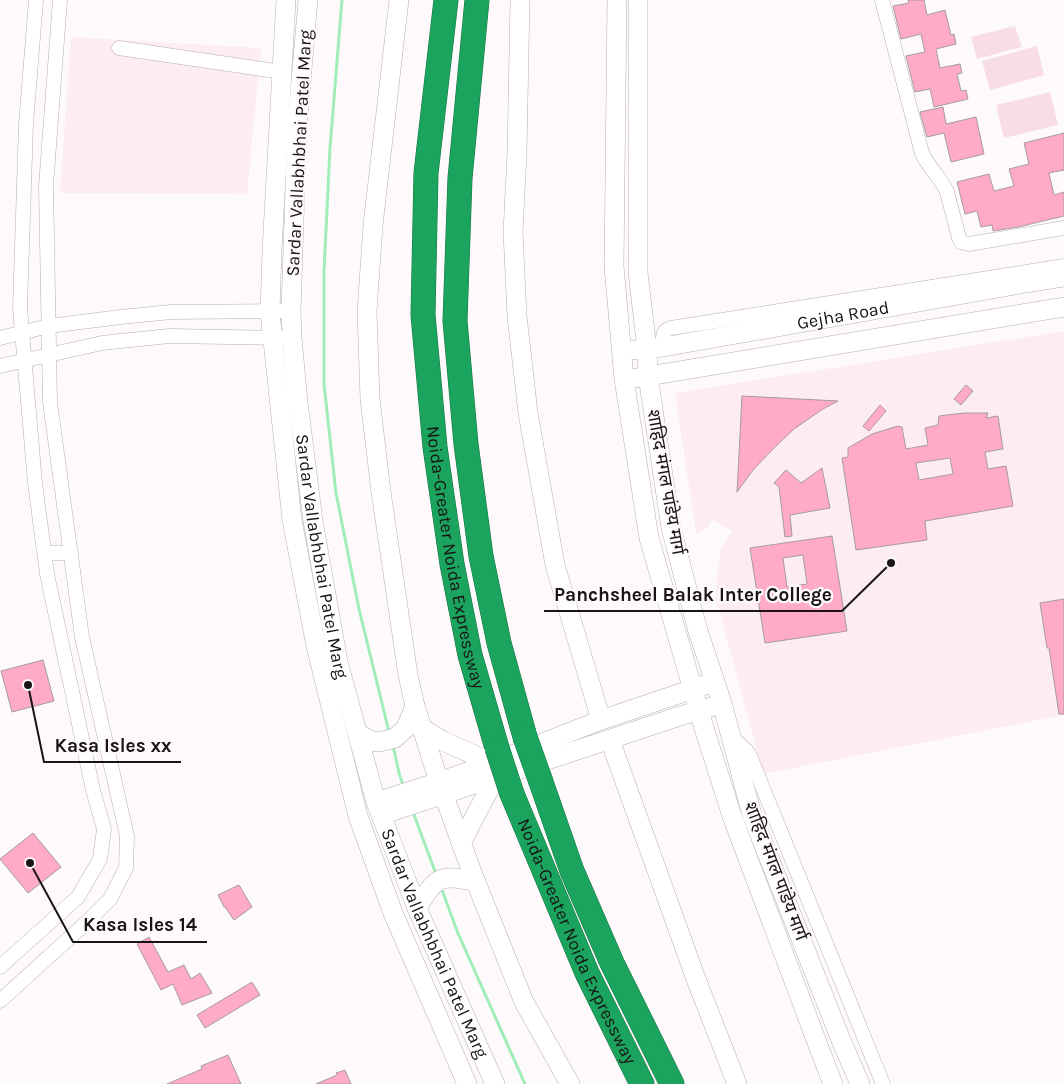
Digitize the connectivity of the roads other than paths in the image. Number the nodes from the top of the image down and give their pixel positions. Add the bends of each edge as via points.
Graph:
1 (36, 0) edge
2 (60, 0) edge
3 (286, 0) edge
4 (308, 0) edge
5 (398, 0) edge
6 (446, 0) edge
7 (476, 0) edge
8 (520, 0) edge
9 (617, 0) edge
10 (638, 0) edge
11 (882, 0) edge
12 (119, 48) dead end
13 (282, 72) junction
14 (1064, 228) edge
15 (1064, 266) edge
16 (1064, 277) edge
17 (888, 300) junction
18 (1064, 307) edge
19 (291, 311) junction
20 (270, 312) junction
21 (49, 326) junction
22 (22, 333) junction
23 (0, 338) edge
24 (272, 338) junction
25 (292, 338) junction
26 (655, 348) junction
27 (622, 352) junction
28 (49, 355) junction
29 (24, 360) junction
30 (0, 366) edge
31 (648, 376) junction
32 (624, 380) junction
33 (45, 553) junction
34 (71, 554) junction
35 (715, 682) junction
36 (693, 689) junction
37 (722, 703) junction
38 (415, 706) junction
39 (699, 711) junction
40 (601, 720) junction
41 (422, 728) junction
42 (358, 734) junction
43 (731, 736) junction
44 (610, 740) junction
45 (495, 762) junction
46 (441, 788) junction
47 (378, 808) junction
48 (461, 843) junction
49 (476, 882) junction
50 (417, 908) junction
51 (0, 967) edge
52 (0, 1001) edge
53 (467, 1084) edge
54 (495, 1084) edge
55 (570, 1084) edge
56 (642, 1084) edge
57 (672, 1084) edge
58 (738, 1084) edge
59 (834, 1084) edge
60 (860, 1084) edge
61 (883, 1084) edge

1 - 22 street via 26,124
2 - 21 street via 46,186
3 - 13 street, Sardar Vallabhbhai Patel Marg
4 - 19 street, Sardar Vallabhbhai Patel Marg via 297,127
5 - 38 street via 373,225 367,312 370,399 379,473
6 - 45 highway, Noida-Greater Noida Expressway via 426,173 423,315 435,447 452,564
7 - 57 highway, Noida-Greater Noida Expressway, bridge via 460,178 455,321 466,444 481,556 499,644 525,737 572,871
8 - 40 street via 514,232 517,316 528,413 554,565
9 - 27 street via 614,266
10 - 26 street, शाहिद मंगल पांडेय मार्ग via 638,273
11 - 14 street via 922,153 945,186 961,242 969,244
12 - 13 street
13 - 20 street, Sardar Vallabhbhai Patel Marg
15 - 17 street
16 - 17 street, Gejha Road
17 - 26 street, Gejha Road
18 - 31 street, Gejha Road
19 - 20 street
19 - 25 street, Sardar Vallabhbhai Patel Marg
20 - 21 street via 171,312
20 - 24 street, Sardar Vallabhbhai Patel Marg
21 - 22 street
21 - 28 street
22 - 23 street
22 - 29 street
24 - 25 street
24 - 28 street via 168,336 102,343
24 - 53 street, Sardar Vallabhbhai Patel Marg via 292,520 302,578 358,816 393,914
25 - 42 street, Sardar Vallabhbhai Patel Marg via 313,521 338,662
26 - 27 street, Gejha Road
26 - 31 street, शाहिद मंगल पांडेय मार्ग
27 - 32 street
28 - 29 street
28 - 34 street via 50,402
29 - 30 street
29 - 33 street
31 - 32 street, Gejha Road
31 - 35 street, शाहिद मंगल पांडेय मार्ग via 671,528
32 - 36 street via 649,538
33 - 34 street
33 - 51 street via 93,790 104,829 100,859 78,898
34 - 52 street via 82,637 126,836 126,868 110,899
35 - 36 street
35 - 37 street, शाहिद मंगल पांडेय मार्ग
36 - 39 street
36 - 40 street
37 - 39 street
37 - 43 street, शाहिद मंगल पांडेय मार्ग
38 - 41 street
38 - 42 street via 406,728 387,740 372,741
39 - 44 street
39 - 59 street via 732,816
40 - 45 street
41 - 45 street via 443,741
41 - 46 street
42 - 47 street, Sardar Vallabhbhai Patel Marg
43 - 60 street, शाहिद मंगल पांडेय मार्ग via 752,815
43 - 61 street via 750,756
44 - 45 street
44 - 58 street via 696,979
45 - 46 street
45 - 48 street
45 - 56 highway, Noida-Greater Noida Expressway, bridge via 512,794 587,973
46 - 47 street
46 - 48 street
47 - 50 street, Sardar Vallabhbhai Patel Marg
48 - 49 street
49 - 50 street via 456,877 443,878 429,888
49 - 55 street via 524,1002
50 - 54 street, Sardar Vallabhbhai Patel Marg

